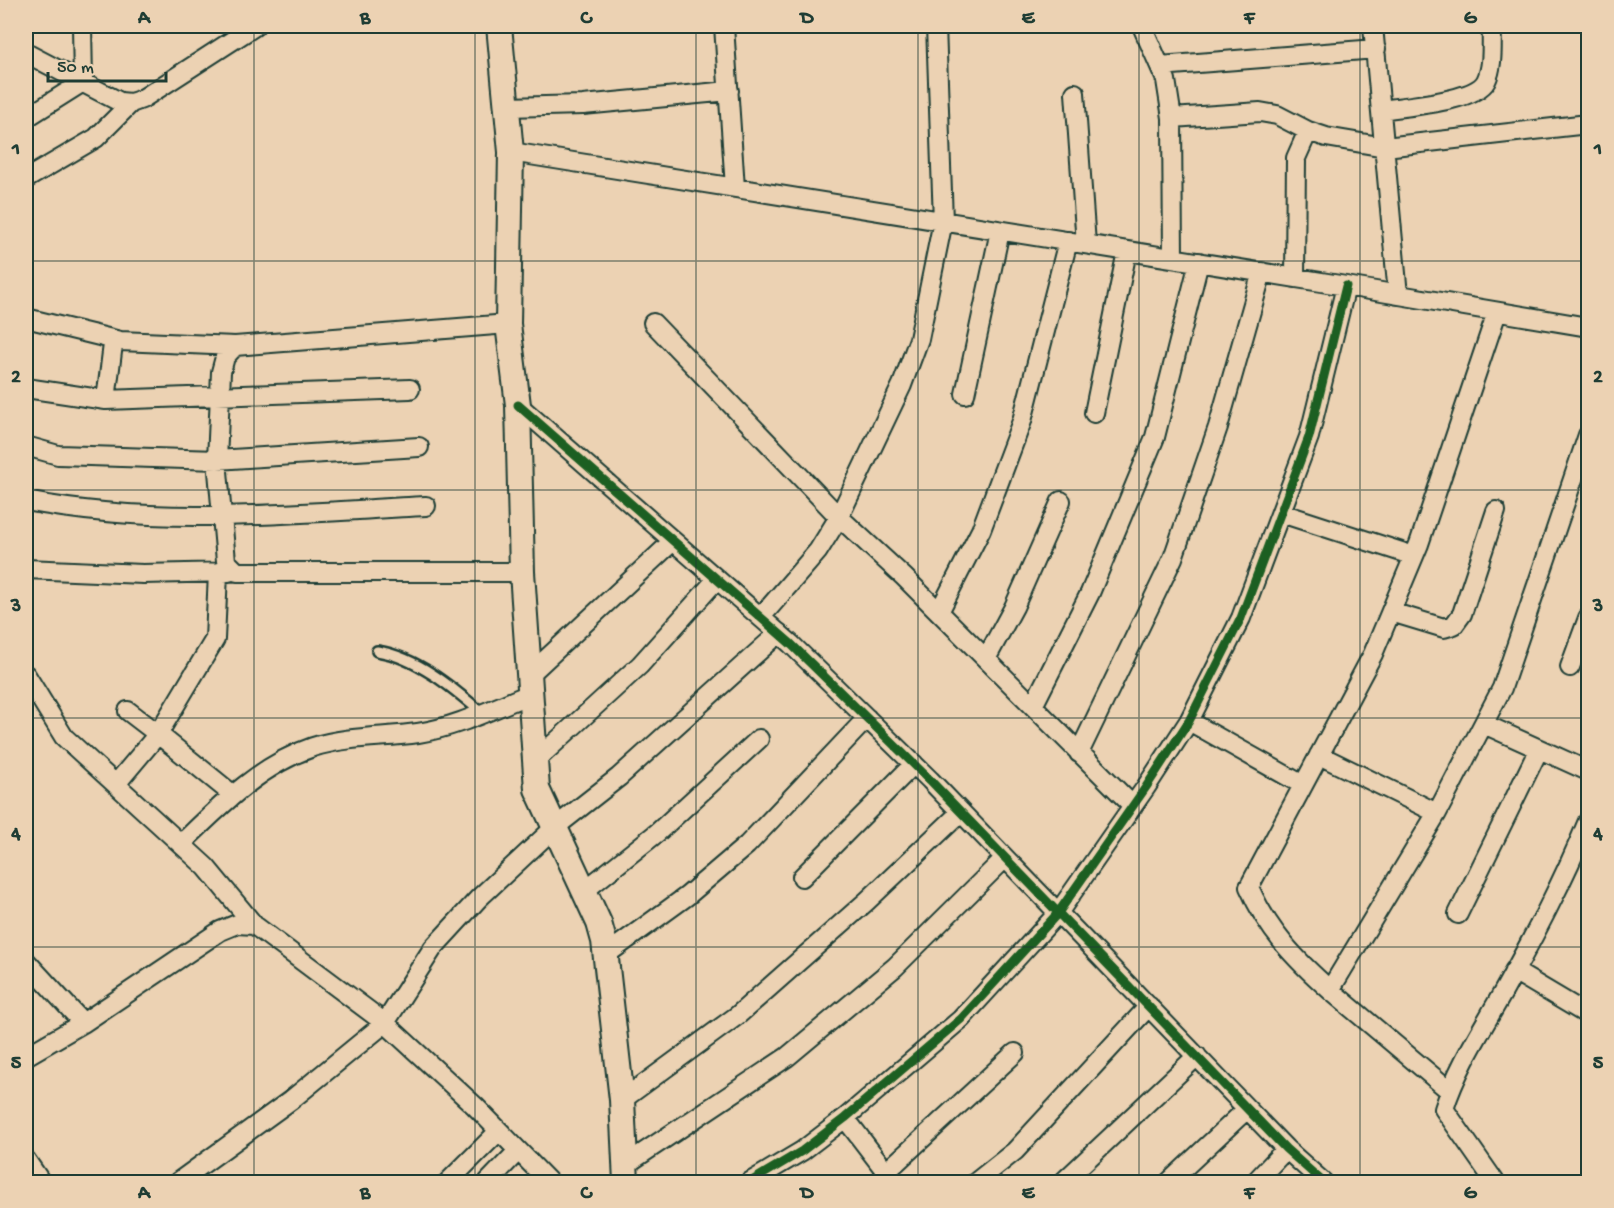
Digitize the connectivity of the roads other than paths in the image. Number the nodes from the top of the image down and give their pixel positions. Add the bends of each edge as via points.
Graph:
1 (82, 26) edge
2 (255, 26) edge
3 (499, 26) edge
4 (724, 26) edge
5 (936, 26) edge
6 (1142, 26) edge
7 (1373, 26) edge
8 (1492, 26) edge
9 (1376, 49) junction
10 (26, 53) edge
11 (1160, 66) junction
12 (83, 82) junction
13 (729, 91) junction
14 (1075, 93) dead end
15 (131, 103) junction
16 (507, 108) junction
17 (1381, 110) junction
18 (26, 118) edge
19 (1172, 118) junction
20 (1588, 124) edge
21 (1308, 131) junction
22 (1385, 147) junction
23 (511, 152) junction
24 (26, 179) edge
25 (735, 188) junction
26 (943, 221) junction
27 (1000, 231) junction
28 (1077, 243) junction
29 (1127, 251) junction
30 (1173, 258) junction
31 (1199, 262) junction
32 (1262, 272) junction
33 (1295, 278) junction
34 (1346, 286) junction
35 (1398, 295) junction
36 (1497, 312) junction
37 (26, 318) edge
38 (653, 323) dead end
39 (508, 324) junction
40 (1588, 327) edge
41 (120, 340) junction
42 (235, 346) junction
43 (26, 388) edge
44 (410, 389) dead end
45 (965, 394) dead end
46 (220, 398) junction
47 (106, 400) junction
48 (518, 405) junction
49 (1094, 413) dead end
50 (1588, 435) edge
51 (26, 446) edge
52 (419, 447) dead end
53 (218, 460) junction
54 (26, 501) edge
55 (1061, 501) dead end
56 (426, 506) dead end
57 (1496, 511) dead end
58 (1281, 513) junction
59 (222, 517) junction
60 (839, 517) junction
61 (673, 541) junction
62 (1414, 556) junction
63 (26, 569) edge
64 (228, 572) junction
65 (522, 572) junction
66 (717, 579) junction
67 (939, 612) junction
68 (1391, 612) junction
69 (761, 618) junction
70 (1588, 618) edge
71 (779, 633) junction
72 (377, 651) dead end
73 (986, 659) junction
74 (1570, 667) dead end
75 (26, 675) edge
76 (530, 684) junction
77 (1033, 706) junction
78 (128, 711) dead end
79 (482, 713) junction
80 (867, 718) junction
81 (1189, 721) junction
82 (1484, 724) junction
83 (158, 734) junction
84 (759, 739) dead end
85 (1539, 749) junction
86 (1079, 753) junction
87 (1319, 755) junction
88 (535, 761) junction
89 (914, 764) junction
90 (1588, 771) edge
91 (116, 784) junction
92 (1303, 784) junction
93 (232, 794) junction
94 (1133, 806) junction
95 (961, 812) junction
96 (1437, 813) junction
97 (1588, 821) edge
98 (554, 828) junction
99 (1585, 842) edge
100 (181, 844) junction
101 (1005, 858) junction
102 (802, 877) dead end
103 (584, 891) junction
104 (1058, 913) junction
105 (1458, 914) dead end
106 (254, 925) junction
107 (607, 954) junction
108 (26, 961) edge
109 (1514, 971) junction
110 (1330, 990) junction
111 (1149, 1006) junction
112 (1588, 1015) edge
113 (83, 1023) junction
114 (385, 1023) junction
115 (1015, 1053) dead end
116 (26, 1056) edge
117 (1197, 1056) junction
118 (1450, 1091) junction
119 (622, 1100) junction
120 (1247, 1108) junction
121 (845, 1118) junction
122 (499, 1131) junction
123 (1286, 1149) junction
124 (519, 1151) junction
125 (26, 1160) edge
126 (626, 1174) edge
127 (890, 1177) edge
128 (41, 1182) edge
129 (178, 1182) edge
130 (448, 1182) edge
131 (488, 1182) edge
132 (549, 1182) edge
133 (750, 1182) edge
134 (976, 1182) edge
135 (1063, 1182) edge
136 (1168, 1182) edge
137 (1255, 1182) edge
138 (1323, 1182) edge
139 (1496, 1182) edge

1 - 12 street
2 - 15 street
3 - 16 main road
4 - 13 street
5 - 26 street
6 - 11 street
7 - 9 street
8 - 17 street via 1490,71 1477,91
9 - 11 street
9 - 17 street
10 - 12 street
11 - 19 street
12 - 15 street via 120,102
12 - 18 street
13 - 16 street
13 - 25 street
14 - 28 street
15 - 24 street via 96,138
16 - 23 main road
17 - 22 street
19 - 21 street via 1260,112 1277,115
19 - 30 street
20 - 22 street
21 - 22 street
21 - 33 street via 1296,158
22 - 35 street
23 - 25 street
23 - 39 main road
25 - 26 street
26 - 27 street
26 - 60 street via 919,339 902,385
27 - 28 street
27 - 45 street
28 - 29 street
28 - 67 street via 1022,421 981,530
29 - 30 street
29 - 49 street
30 - 31 street
31 - 32 street
31 - 77 street via 1155,437 1090,593
32 - 33 street
32 - 86 street via 1218,427 1173,558
33 - 34 street
34 - 35 street
34 - 58 street via 1309,437
35 - 36 street
36 - 40 street
36 - 62 street
37 - 41 street
38 - 60 street
39 - 42 street
39 - 48 main road
41 - 42 street
41 - 47 street via 113,344 111,352
42 - 46 street via 225,357
43 - 47 street
44 - 46 street
46 - 47 street
46 - 53 street
48 - 61 street
48 - 65 main road
50 - 82 street via 1502,688
51 - 53 street via 58,455
52 - 53 street
53 - 59 street
54 - 59 street via 119,515
55 - 73 street
56 - 59 street
57 - 68 street via 1462,614 1454,625 1444,628
58 - 62 street
58 - 81 street via 1241,618
59 - 64 street
60 - 67 street
60 - 69 street via 818,552
61 - 66 street
61 - 76 street
62 - 68 street
63 - 64 street via 143,574
64 - 65 street
64 - 83 street via 215,639
65 - 76 main road
66 - 69 street
66 - 88 street via 640,664
67 - 73 street
68 - 87 street
69 - 71 street
70 - 74 street
71 - 80 street
71 - 98 street via 619,777
72 - 79 lane via 393,653 453,687
73 - 77 street
75 - 91 street via 64,737
76 - 79 street
76 - 88 main road
77 - 86 street
78 - 83 street
79 - 93 street via 443,728 344,739 312,748
80 - 89 street
80 - 107 street via 747,845 687,896
81 - 92 street
81 - 94 street
82 - 85 street
82 - 96 street
83 - 91 street
83 - 93 street
84 - 103 street via 658,832
85 - 90 street
85 - 105 street
86 - 94 street
87 - 92 street
87 - 96 street
88 - 98 main road via 537,789
89 - 95 street
89 - 102 street
91 - 100 street
92 - 110 street via 1249,887 1277,939
93 - 100 street
94 - 104 street
95 - 101 street
95 - 119 street via 738,1015
96 - 110 street
97 - 99 street
98 - 103 main road
98 - 114 street via 479,898 433,948
99 - 109 street
100 - 106 street via 206,867
101 - 104 street
101 - 126 street via 895,967 787,1057
103 - 107 main road via 599,923
104 - 111 street
104 - 121 street via 961,1019
106 - 113 street via 237,924 220,931
106 - 114 street
107 - 119 main road
108 - 113 street
109 - 112 street
109 - 118 street
110 - 118 street
111 - 117 street
111 - 134 street via 1015,1151
113 - 116 street
114 - 122 street
114 - 129 street via 291,1100
115 - 127 street
117 - 120 street
117 - 135 street
118 - 139 street via 1444,1109
119 - 126 main road
120 - 123 street
120 - 136 street
121 - 127 street
121 - 133 street via 802,1151
122 - 124 street
122 - 130 street
123 - 137 street
123 - 138 street
124 - 131 street
124 - 132 street
125 - 128 street

